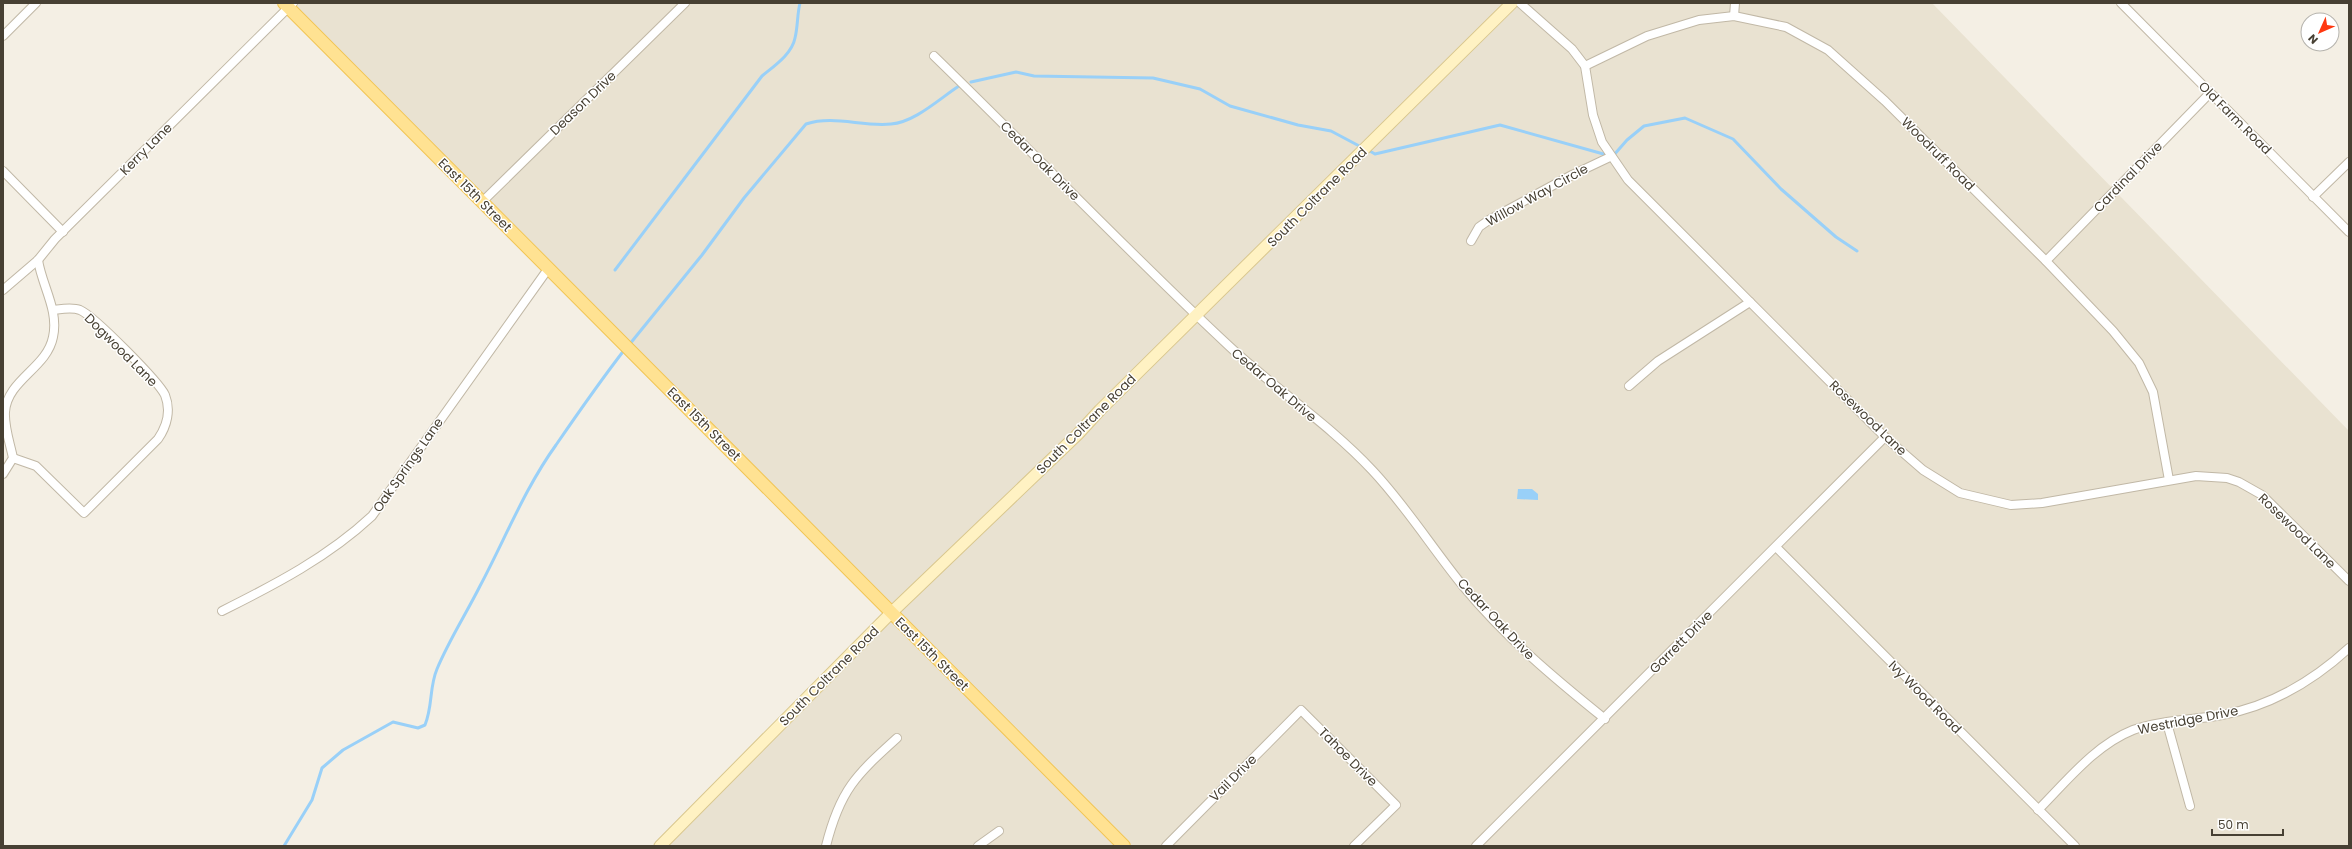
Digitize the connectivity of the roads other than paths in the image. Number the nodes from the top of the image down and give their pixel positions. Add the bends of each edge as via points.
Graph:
1 (36, 3) edge
2 (684, 3) edge
3 (1512, 3) edge
4 (1520, 3) edge
5 (1735, 3) edge
6 (2121, 3) edge
7 (288, 5) edge
8 (1734, 16) junction
9 (3, 36) edge
10 (934, 56) dead end
11 (1585, 66) junction
12 (2210, 93) junction
13 (1609, 154) junction
14 (2349, 162) edge
15 (3, 171) edge
16 (2313, 197) junction
17 (482, 202) junction
18 (63, 232) junction
19 (2349, 232) edge
20 (1471, 241) dead end
21 (38, 260) junction
22 (2046, 261) junction
23 (548, 269) junction
24 (3, 290) edge
25 (1750, 302) junction
26 (53, 310) junction
27 (1196, 316) junction
28 (1628, 386) dead end
29 (1885, 437) junction
30 (13, 458) junction
31 (3, 474) edge
32 (2169, 480) junction
33 (1776, 547) junction
34 (2349, 581) edge
35 (222, 611) dead end
36 (891, 613) junction
37 (2349, 648) edge
38 (1301, 710) joint
39 (1605, 719) junction
40 (2167, 723) junction
41 (897, 738) dead end
42 (2190, 806) dead end
43 (2038, 810) junction
44 (999, 831) dead end
45 (660, 846) edge
46 (826, 846) edge
47 (978, 846) edge
48 (1124, 846) edge
49 (1166, 846) edge
50 (1354, 846) edge
51 (1476, 846) edge
52 (2075, 846) edge

1 - 9 street
2 - 17 street, Deason Drive
3 - 27 main road, South Coltrane Road
4 - 11 street, Rosewood Lane via 1572,49
5 - 8 street
6 - 12 street, Old Farm Road
7 - 17 main road, East 15th Street
7 - 18 street, Kerry Lane
8 - 11 street, Woodruff Road via 1700,20 1647,36
8 - 22 street, Woodruff Road via 1786,27 1828,50 1885,101
10 - 27 street, Cedar Oak Drive
11 - 13 street, Rosewood Lane via 1593,115
12 - 16 street, Old Farm Road
12 - 22 street, Cardinal Drive
13 - 20 street, Willow Way Circle via 1489,220 1479,227
13 - 25 street, Rosewood Lane via 1628,180
14 - 16 street
15 - 18 street
16 - 19 street, Old Farm Road
17 - 23 main road, East 15th Street
18 - 21 street, Kerry Lane
21 - 24 street, Kerry Lane
21 - 26 street
22 - 32 street, Woodruff Road via 2114,331 2149,379
23 - 35 street, Oak Springs Lane via 372,516 347,539 289,577
23 - 36 main road, East 15th Street
25 - 28 street via 1658,361
25 - 29 street, Rosewood Lane
26 - 30 street via 54,335 49,349 44,358 15,387 6,405 5,422
26 - 30 street, Dogwood Lane via 79,310 95,322 159,387 167,401 168,417 158,439 84,513 36,466
27 - 36 main road, South Coltrane Road via 1078,434
27 - 39 street, Cedar Oak Drive via 1246,363 1351,449 1378,477 1462,585 1501,629 1540,666
29 - 32 street, Rosewood Lane via 1923,470 1960,493 2011,505 2042,503
29 - 33 street, Garrett Drive
30 - 31 street
32 - 34 street, Rosewood Lane via 2213,476 2227,478 2250,487 2274,506
33 - 39 street, Garrett Drive
33 - 43 street, Ivy Wood Road
36 - 45 main road, South Coltrane Road
36 - 48 main road, East 15th Street
37 - 40 street, Westridge Drive via 2312,678 2270,701 2223,715
38 - 49 street, Vail Drive
38 - 50 street, Tahoe Drive via 1396,805
39 - 51 street, Garrett Drive
40 - 42 street
40 - 43 street, Westridge Drive via 2133,730 2110,743
41 - 46 street via 851,784 839,804
43 - 52 street, Ivy Wood Road
44 - 47 street

